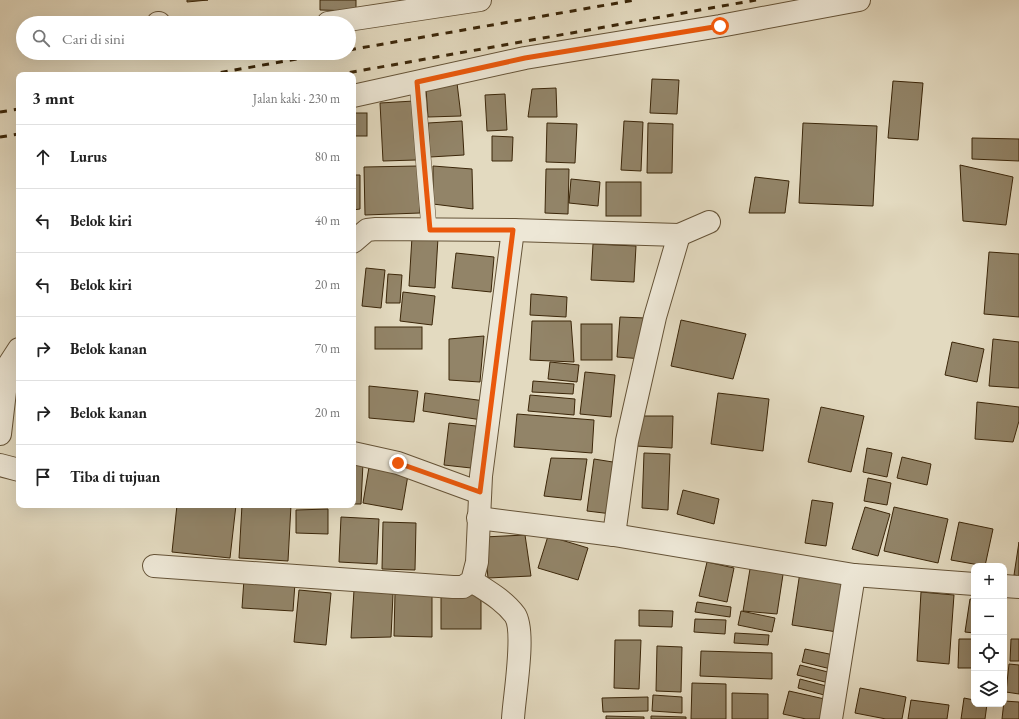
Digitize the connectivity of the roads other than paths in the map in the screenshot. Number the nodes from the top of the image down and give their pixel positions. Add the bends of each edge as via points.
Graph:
1 (480, 0) edge
2 (859, 0) edge
3 (395, 6) edge
4 (356, 16) edge
5 (417, 82) junction
6 (356, 95) edge
7 (709, 222) dead end
8 (430, 230) junction
9 (513, 230) junction
10 (679, 235) junction
11 (356, 239) edge
12 (16, 354) edge
13 (0, 434) edge
14 (356, 454) edge
15 (0, 465) edge
16 (16, 469) edge
17 (480, 492) junction
18 (478, 518) junction
19 (614, 535) junction
20 (154, 566) dead end
21 (854, 575) junction
22 (472, 582) junction
23 (971, 584) edge
24 (1007, 586) edge
25 (1019, 587) edge
26 (513, 719) edge
27 (831, 719) edge

1 - 3 street
2 - 5 street via 525,58
3 - 4 street
5 - 6 street
5 - 8 lane
7 - 10 street
8 - 9 street
8 - 11 street via 367,230
9 - 10 street
9 - 17 street
10 - 19 street via 655,317 629,433
12 - 13 street via 8,366
14 - 17 street via 398,463
15 - 16 street
17 - 18 street
18 - 19 street
18 - 22 street via 477,562
19 - 21 street
20 - 22 street via 453,588 463,587
21 - 23 street
21 - 27 street
22 - 26 street via 498,597 516,616 519,629 519,656
24 - 25 street

